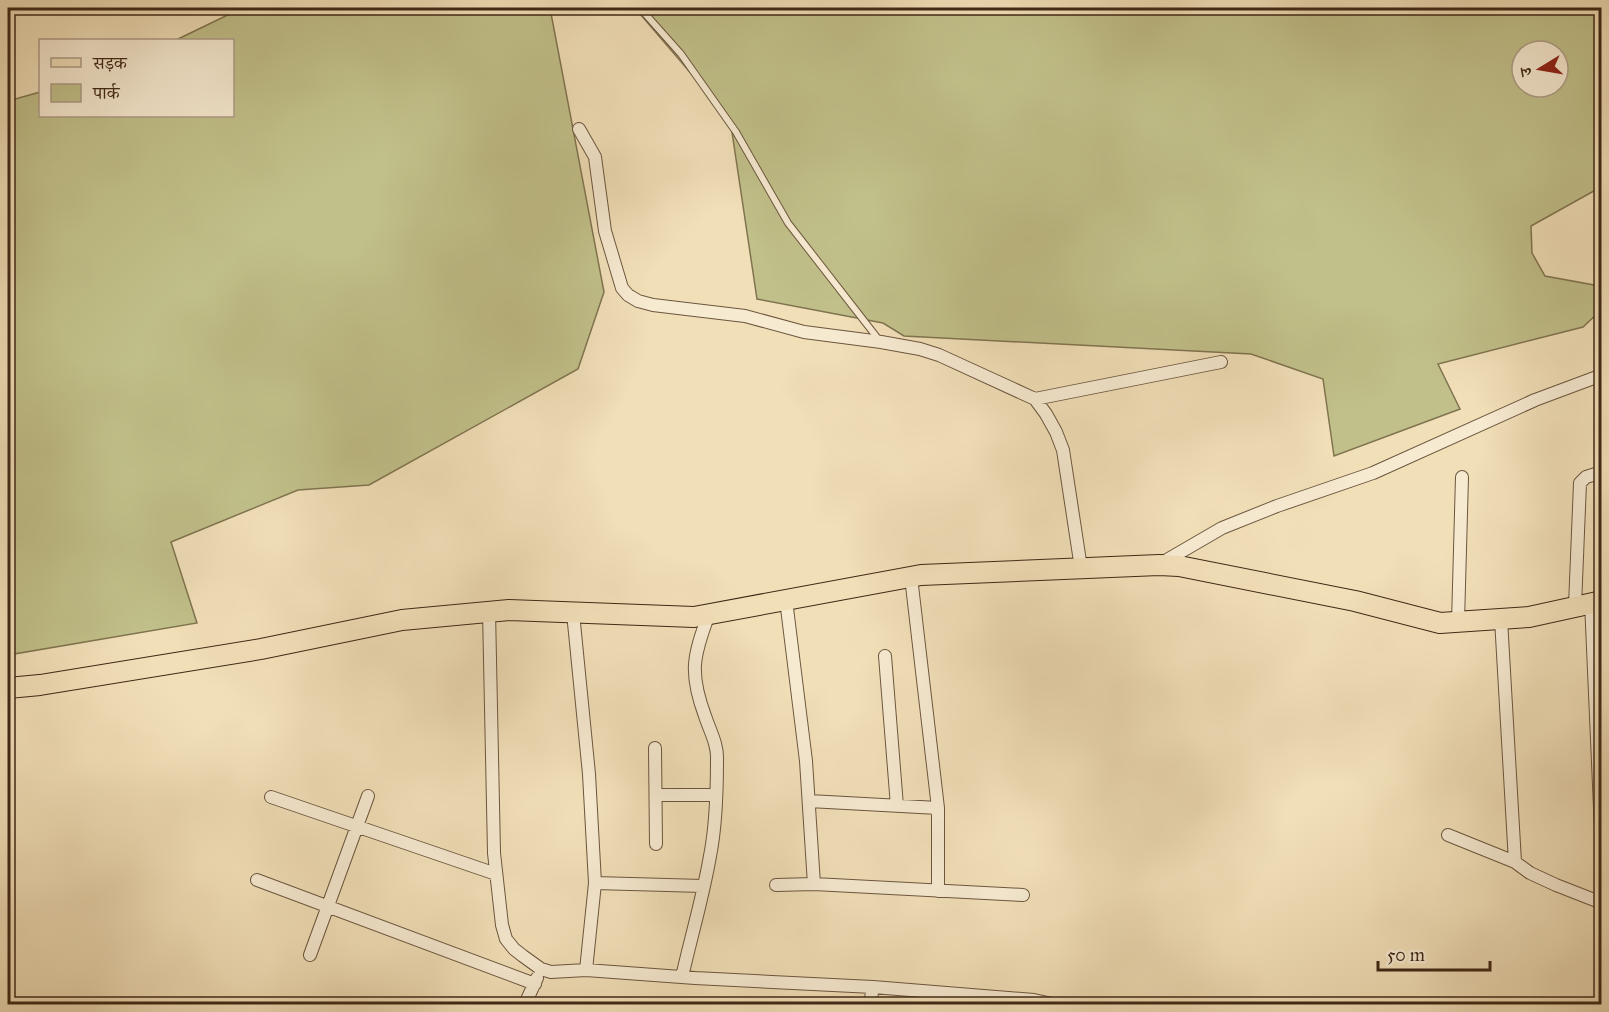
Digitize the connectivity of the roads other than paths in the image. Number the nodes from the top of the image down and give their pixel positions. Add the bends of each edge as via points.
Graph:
1 (640, 8) edge
2 (579, 129) dead end
3 (881, 342) junction
4 (1221, 362) dead end
5 (1599, 373) edge
6 (1035, 399) junction
7 (1602, 472) edge
8 (1462, 477) dead end
9 (1159, 565) junction
10 (1081, 568) junction
11 (911, 577) junction
12 (786, 600) junction
13 (1589, 603) edge
14 (489, 611) junction
15 (573, 613) junction
16 (709, 614) junction
17 (1501, 619) junction
18 (1458, 622) junction
19 (885, 656) dead end
20 (8, 688) edge
21 (655, 748) dead end
22 (657, 795) junction
23 (715, 795) junction
24 (368, 796) dead end
25 (271, 797) dead end
26 (809, 801) junction
27 (897, 806) junction
28 (938, 808) junction
29 (358, 827) junction
30 (1448, 835) dead end
31 (656, 844) dead end
32 (1602, 854) edge
33 (1515, 862) junction
34 (496, 874) junction
35 (257, 880) dead end
36 (595, 883) junction
37 (814, 884) junction
38 (776, 885) dead end
39 (703, 886) junction
40 (938, 891) junction
41 (1023, 895) dead end
42 (1602, 903) edge
43 (327, 906) junction
44 (310, 955) dead end
45 (542, 969) junction
46 (586, 970) junction
47 (682, 977) junction
48 (535, 984) junction
49 (873, 987) junction
50 (525, 1005) edge
51 (870, 1005) edge
52 (1052, 1005) edge

1 - 3 lane via 681,54 736,132 788,223
2 - 3 street via 595,157 607,240 617,276 628,296 652,305 745,316 804,332
3 - 6 street via 939,355
4 - 6 street
5 - 9 street via 1373,472 1222,528
6 - 10 street via 1063,450
7 - 13 street via 1580,483
8 - 18 street
9 - 10 main road
9 - 18 main road via 1355,601 1440,623
10 - 11 main road
11 - 12 main road
11 - 28 street
12 - 16 main road
12 - 26 street
13 - 17 main road via 1529,617
13 - 32 street
14 - 15 main road
14 - 20 main road via 402,620 261,649
14 - 34 street
15 - 16 main road via 694,617
15 - 36 street
16 - 23 street via 696,647 694,677 716,745
17 - 18 main road
17 - 33 street
19 - 27 street
21 - 22 street
22 - 23 street
22 - 31 street
23 - 39 street
24 - 29 street
25 - 29 street
26 - 27 street
26 - 37 street
27 - 28 street
28 - 40 street
29 - 34 street
29 - 43 street
30 - 33 street
33 - 42 street via 1530,873
34 - 45 street via 507,939 514,949
35 - 43 street
36 - 39 street
36 - 46 street
37 - 38 street
37 - 40 street
39 - 47 street
40 - 41 street
43 - 44 street
43 - 48 street
45 - 46 street
45 - 48 street
46 - 47 street
47 - 49 street
48 - 50 street
49 - 51 street
49 - 52 street via 1034,1000

